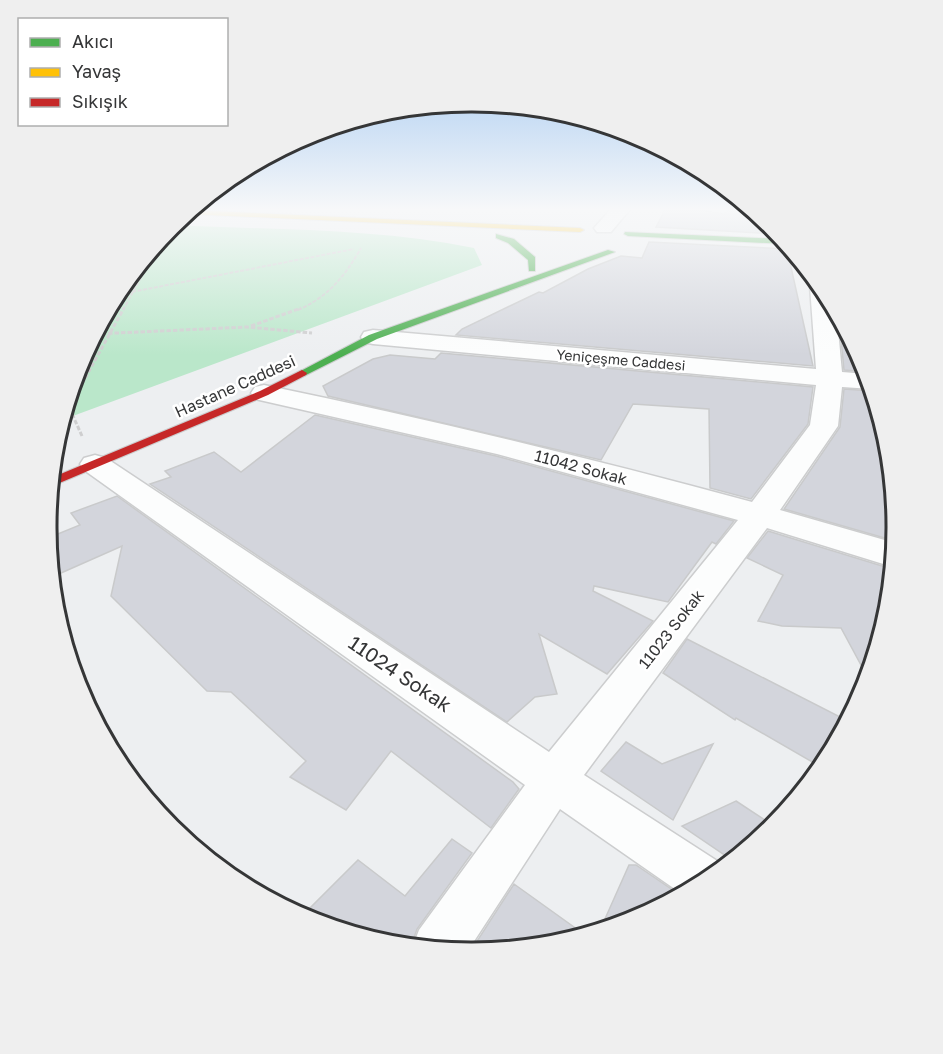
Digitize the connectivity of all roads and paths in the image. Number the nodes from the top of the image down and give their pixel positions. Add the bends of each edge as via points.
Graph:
1 (313, 257) edge
2 (356, 257) edge
3 (530, 257) edge
4 (597, 257) edge
5 (550, 260) dead end
6 (532, 269) junction
7 (140, 279) edge
8 (133, 292) junction
9 (823, 309) edge
10 (432, 318) junction
11 (248, 327) junction
12 (105, 334) edge
13 (110, 334) junction
14 (373, 337) junction
15 (86, 376) edge
16 (830, 379) junction
17 (859, 381) edge
18 (264, 393) junction
19 (72, 416) edge
20 (94, 464) junction
21 (60, 479) edge
22 (760, 514) junction
23 (885, 552) edge
24 (554, 780) junction
25 (697, 875) edge
26 (444, 941) edge

1 - 8 path
2 - 11 path via 324,296 288,314
3 - 6 main road
4 - 10 main road, Hastane Caddesi
5 - 6 main road, Hastane Caddesi
6 - 10 main road, Hastane Caddesi
7 - 8 path
8 - 13 path
9 - 16 street, 11023 Sokak
10 - 14 main road, Hastane Caddesi
11 - 13 path
11 - 14 path
12 - 13 path
13 - 15 path
14 - 16 street, Yeniçeşme Caddesi
14 - 18 main road, Hastane Caddesi
16 - 17 street, Yeniçeşme Caddesi
16 - 22 street, 11023 Sokak via 824,426
18 - 20 main road, Hastane Caddesi
18 - 22 street, 11042 Sokak via 408,423
19 - 20 path
20 - 21 main road, Hastane Caddesi
20 - 24 street, 11024 Sokak
22 - 23 street, 11042 Sokak
22 - 24 street, 11023 Sokak
24 - 25 street, 11024 Sokak
24 - 26 street, 11023 Sokak

